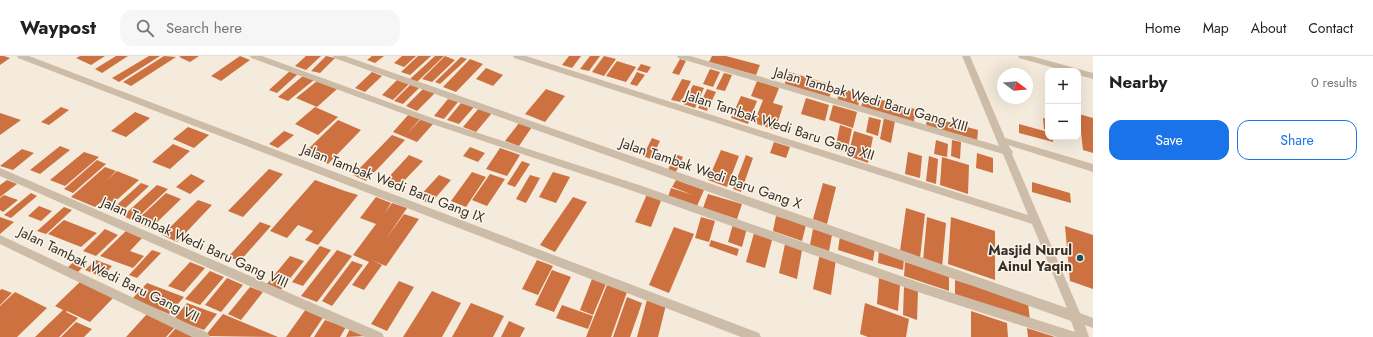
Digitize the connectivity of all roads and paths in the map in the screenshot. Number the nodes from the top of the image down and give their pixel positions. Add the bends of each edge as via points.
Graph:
1 (21, 56) edge
2 (254, 56) edge
3 (337, 56) edge
4 (517, 56) edge
5 (681, 56) edge
6 (966, 56) edge
7 (1022, 56) edge
8 (1064, 68) edge
9 (1081, 73) edge
10 (1093, 76) edge
11 (1002, 140) junction
12 (1008, 152) junction
13 (1093, 168) edge
14 (0, 172) edge
15 (1035, 221) junction
16 (0, 239) edge
17 (1076, 317) junction
18 (1093, 323) edge
19 (204, 337) edge
20 (378, 337) edge
21 (755, 337) edge
22 (1074, 337) edge
23 (1083, 337) edge

1 - 21 street, Jalan Tambak Wedi Baru Gang IX
2 - 22 street via 432,121 636,188 922,288
3 - 17 street, Jalan Tambak Wedi Baru Gang X
4 - 15 street, Jalan Tambak Wedi Baru Gang XII
5 - 12 street, Jalan Tambak Wedi Baru Gang XIII
6 - 11 street
7 - 8 street
9 - 10 street
11 - 12 street
11 - 13 street
12 - 15 street
14 - 20 street, Jalan Tambak Wedi Baru Gang VIII
15 - 17 street
16 - 19 street, Jalan Tambak Wedi Baru Gang VII
17 - 18 street, Jalan Tambak Wedi Baru Gang X
17 - 23 street

